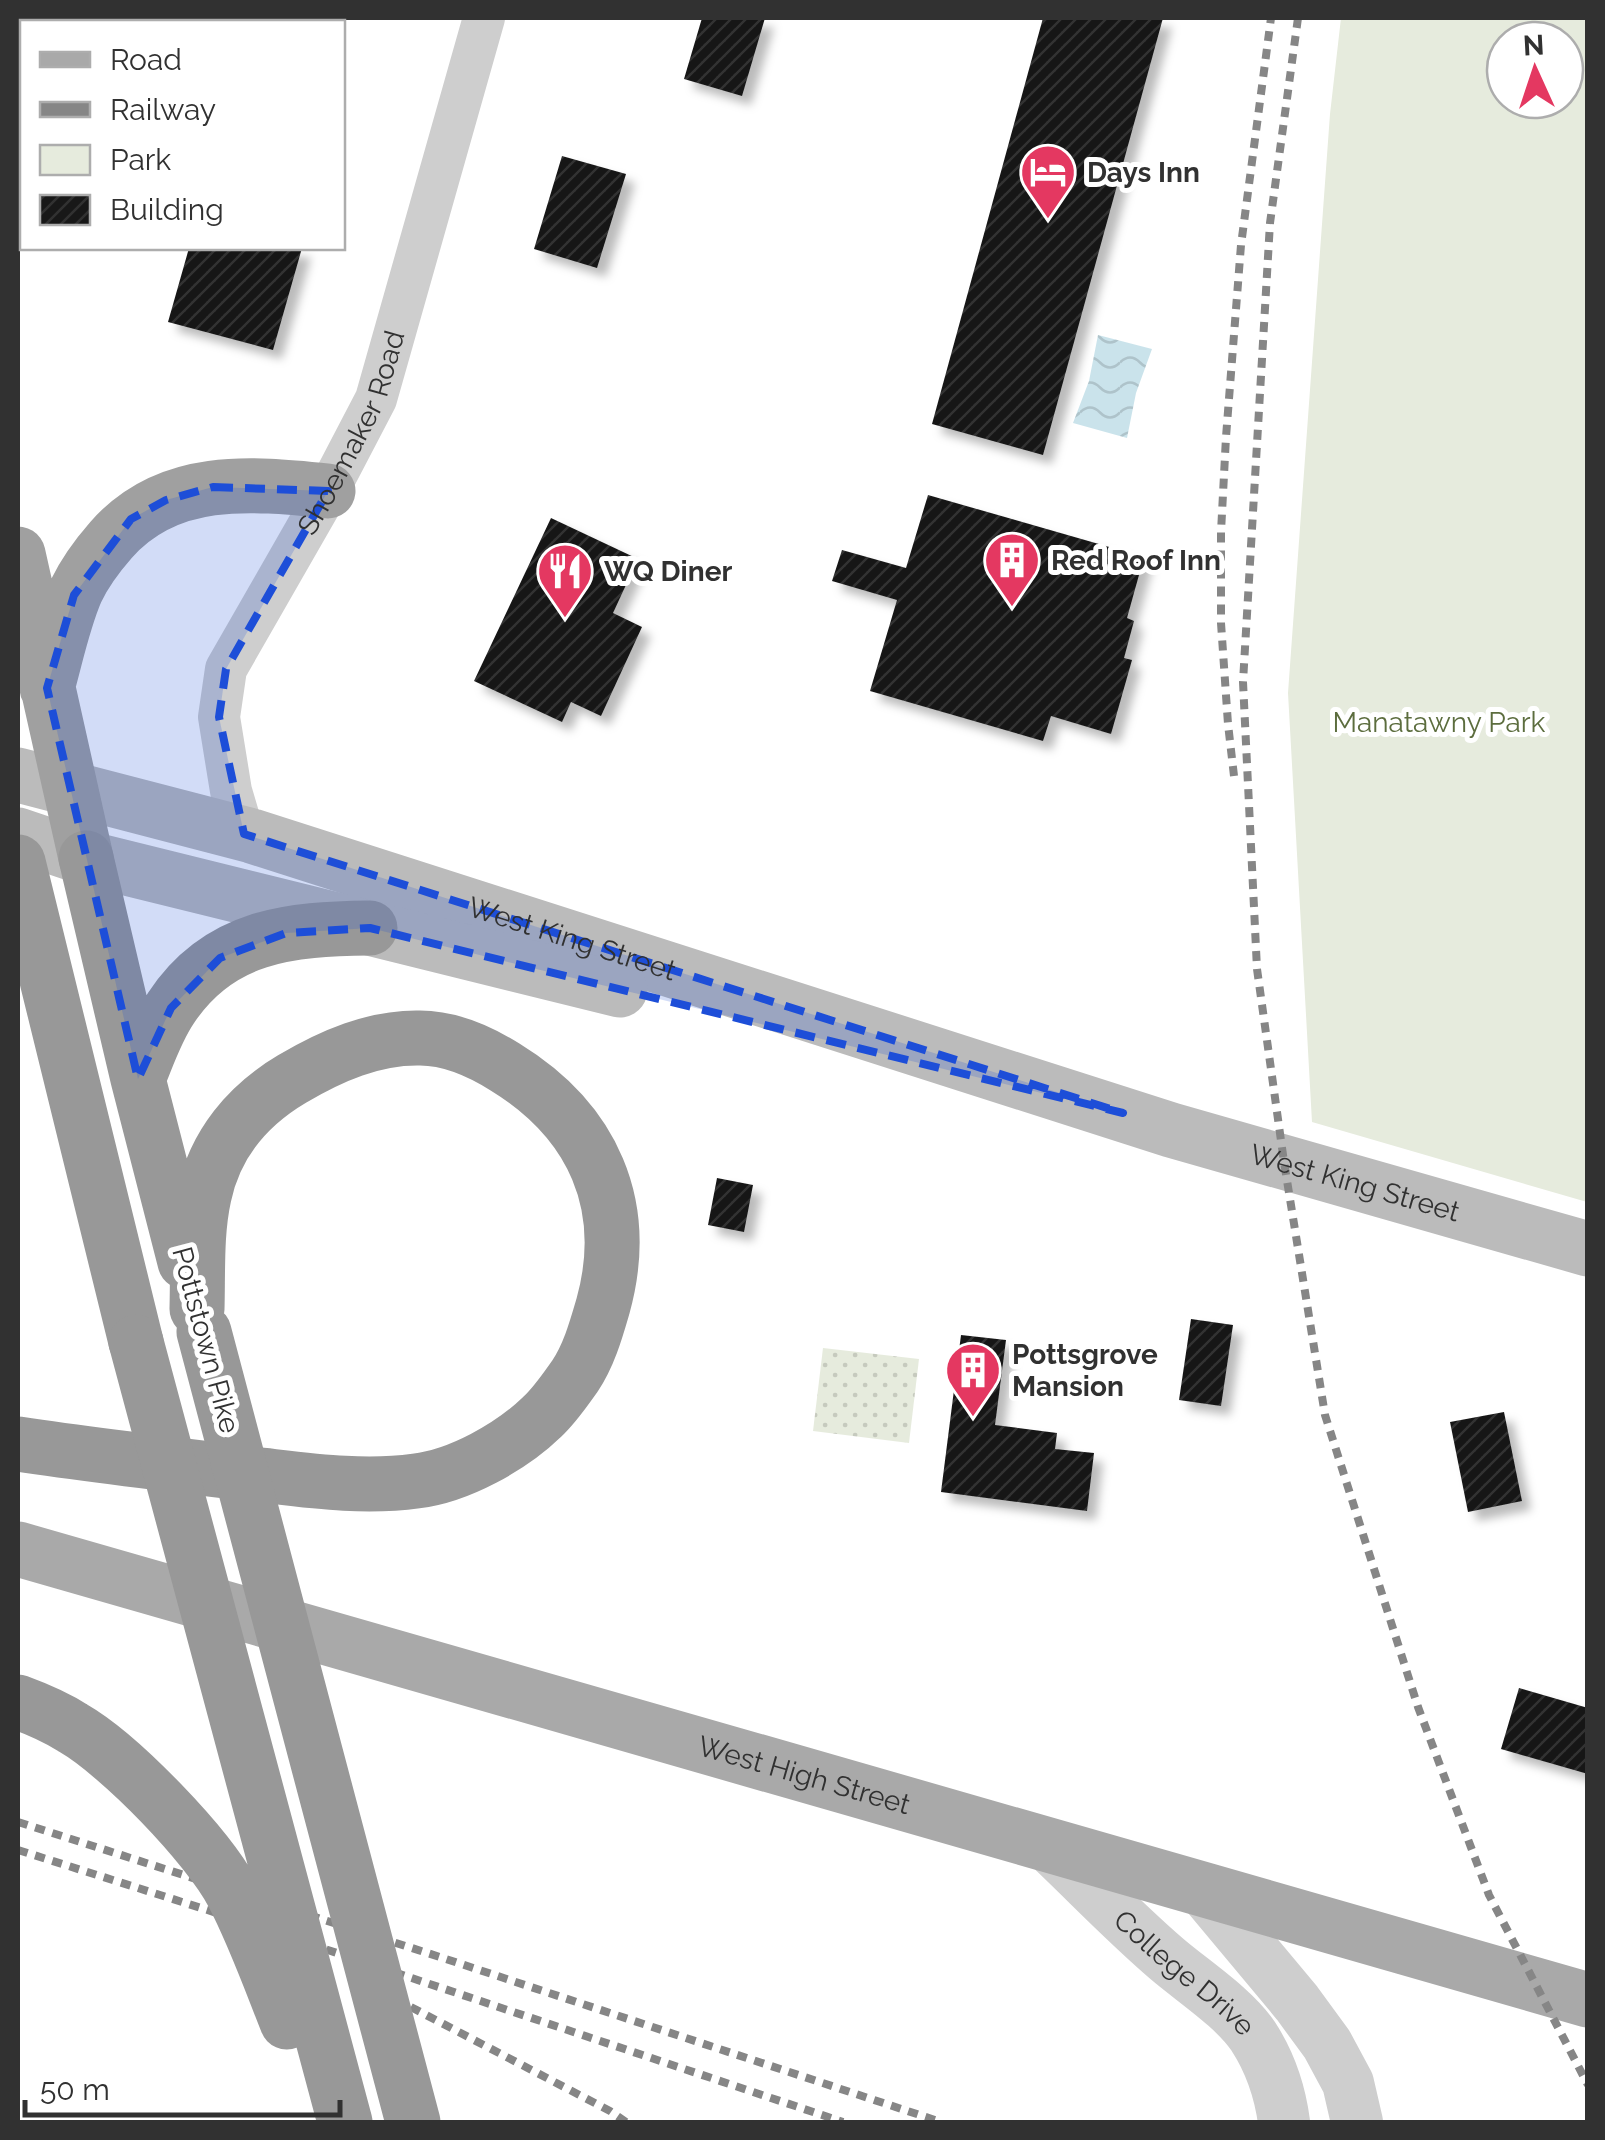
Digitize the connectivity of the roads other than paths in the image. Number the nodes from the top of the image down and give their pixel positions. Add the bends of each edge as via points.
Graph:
1 (484, 18) edge
2 (328, 491) junction
3 (18, 554) edge
4 (47, 688) junction
5 (18, 775) edge
6 (69, 789) junction
7 (244, 835) junction
8 (18, 836) edge
9 (86, 858) junction
10 (18, 862) edge
11 (370, 928) junction
12 (138, 1079) junction
13 (1123, 1113) junction
14 (1588, 1249) edge
15 (201, 1320) junction
16 (18, 1444) edge
17 (18, 1549) edge
18 (18, 1702) edge
19 (1050, 1847) junction
20 (1202, 1889) junction
21 (1588, 2000) edge
22 (312, 2122) edge
23 (345, 2122) edge
24 (413, 2122) edge
25 (1284, 2122) edge
26 (1357, 2122) edge

1 - 2 street, Shoemaker Road via 376,399
2 - 4 highway via 212,486 131,519 74,595
2 - 7 street, Shoemaker Road via 226,669 219,717
3 - 4 highway, Pottstown Pike
4 - 6 highway, Pottstown Pike
5 - 6 main road, West King Street
6 - 7 main road, West King Street
6 - 9 highway, Pottstown Pike
7 - 13 main road, West King Street
8 - 9 main road, West King Street
9 - 11 main road, West King Street
9 - 12 highway, Pottstown Pike
10 - 23 highway, bridge via 136,1342
11 - 12 highway via 286,933 220,958 171,1008
11 - 13 main road, West King Street
12 - 15 highway, Pottstown Pike
13 - 14 main road, West King Street
15 - 16 highway via 199,1235 218,1154 268,1094 344,1051 421,1038 490,1058 555,1106 600,1168 612,1248 608,1290 584,1362 542,1417 455,1472 351,1486
15 - 24 highway, Pottstown Pike, bridge
17 - 19 main road, West High Street
18 - 22 highway, bridge via 75,1729 112,1758 220,1874 288,2026
19 - 20 main road, West High Street
19 - 25 street, College Drive via 1252,2034 1268,2063
20 - 21 main road, West High Street
20 - 26 street, College Drive via 1327,2044 1348,2083

